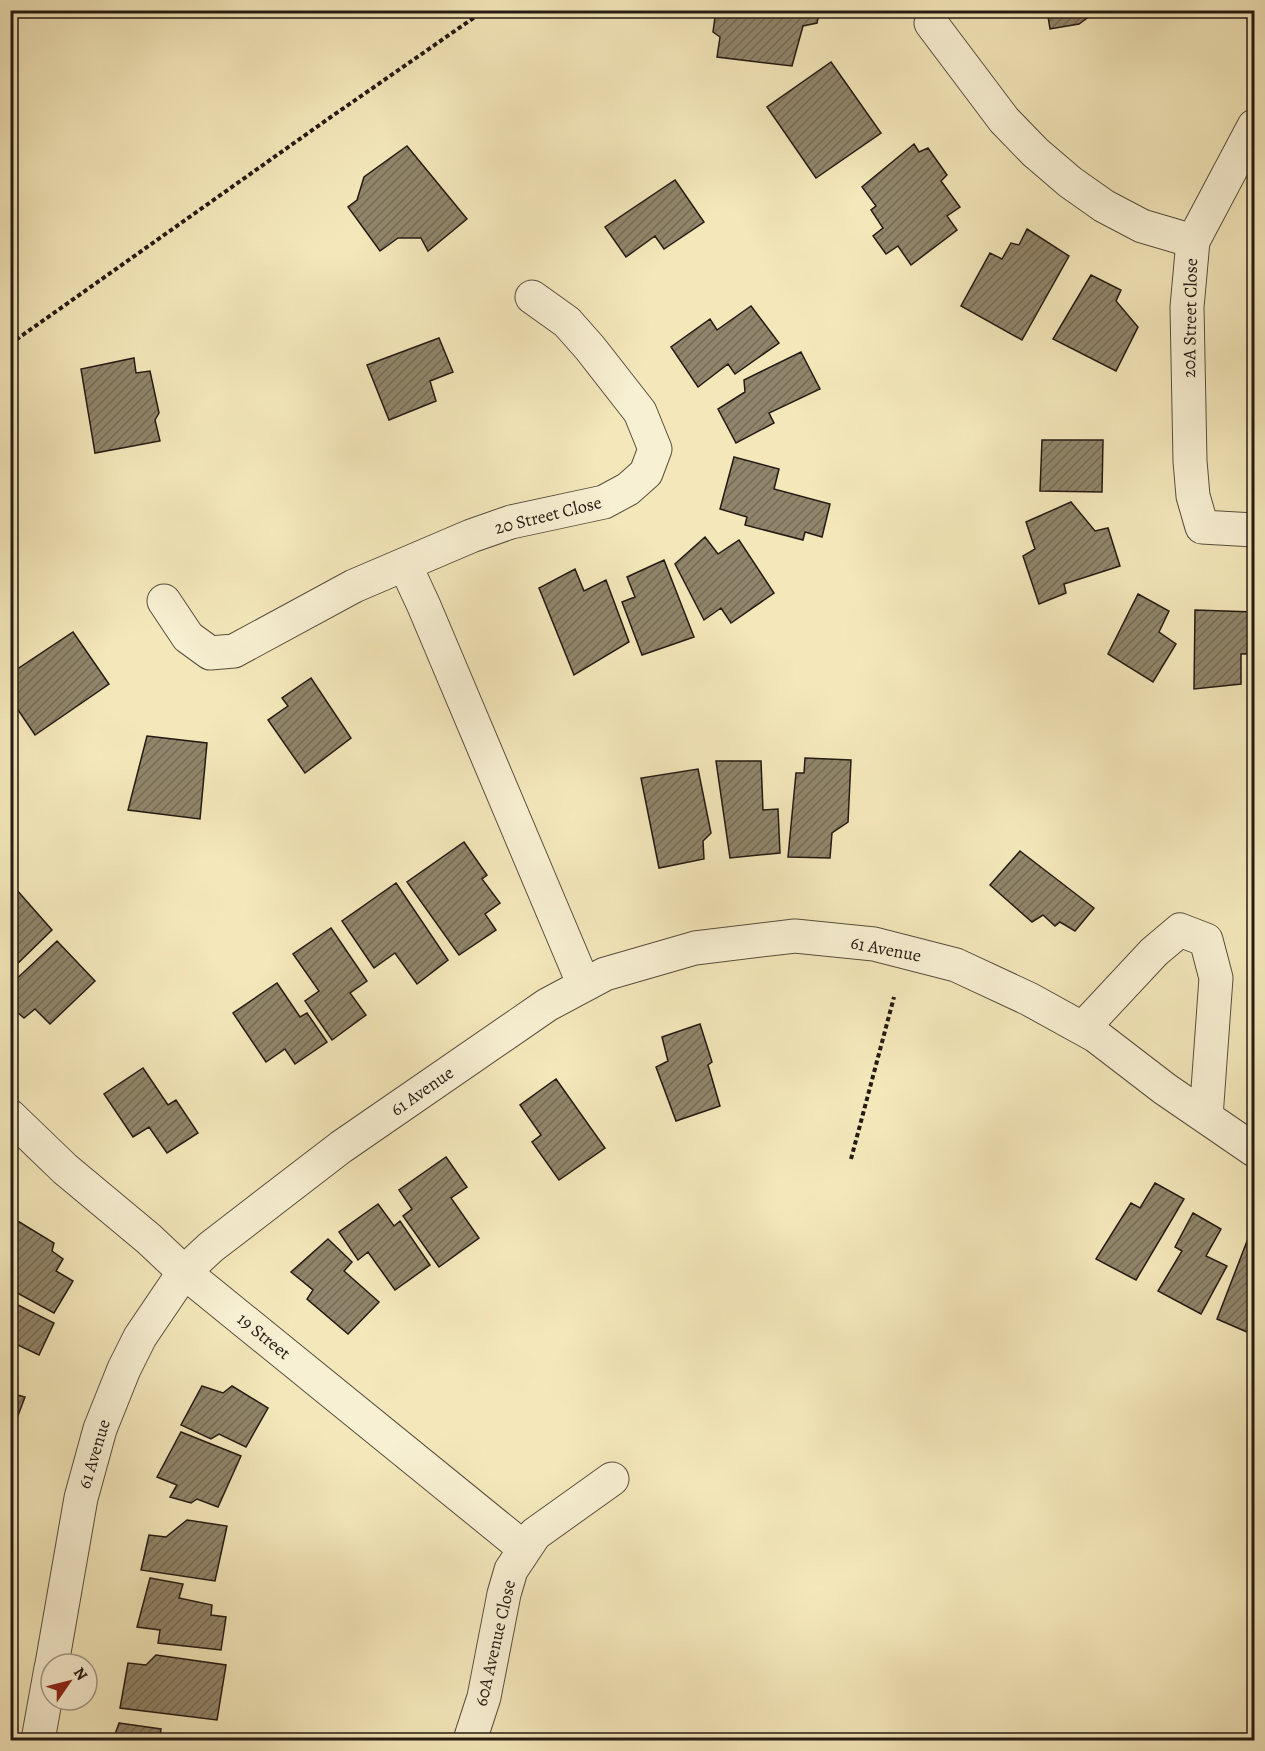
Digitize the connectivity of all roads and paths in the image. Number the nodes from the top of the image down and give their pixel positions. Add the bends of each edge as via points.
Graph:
1 (485, 10) edge
2 (931, 23) dead end
3 (1254, 126) edge
4 (1193, 241) junction
5 (532, 297) dead end
6 (10, 344) edge
7 (1254, 530) edge
8 (405, 565) junction
9 (164, 602) dead end
10 (585, 985) junction
11 (894, 997) dead end
12 (1083, 1028) junction
13 (10, 1116) edge
14 (1206, 1117) junction
15 (1254, 1150) edge
16 (851, 1160) dead end
17 (184, 1272) junction
18 (612, 1479) dead end
19 (524, 1548) junction
20 (54, 1652) edge
21 (43, 1712) edge
22 (38, 1740) edge
23 (470, 1740) edge

1 - 6 path
2 - 4 street, 20A Street Close via 1004,120 1070,182 1142,226
3 - 4 street
4 - 7 street, 20A Street Close via 1187,307 1193,496 1202,527
5 - 8 street, 20 Street Close via 567,322 640,412 655,449 646,473 604,502 511,522
8 - 9 street, 20 Street Close via 354,586 234,651 210,653 188,637
8 - 10 street
10 - 12 street, 61 Avenue via 605,974 695,948 795,936 873,944 956,965
10 - 17 street, 61 Avenue via 548,1005 341,1147
11 - 16 path
12 - 14 street, 61 Avenue
12 - 14 street via 1154,952 1180,930 1206,940 1215,978
13 - 17 street, 19 Street
14 - 15 street, 61 Avenue
17 - 19 street, 19 Street
17 - 20 street, 61 Avenue via 140,1337 100,1429 81,1498
18 - 19 street, 60A Avenue Close via 546,1525
19 - 23 street, 60A Avenue Close via 511,1570 504,1594 484,1697
21 - 22 street, 61 Avenue

